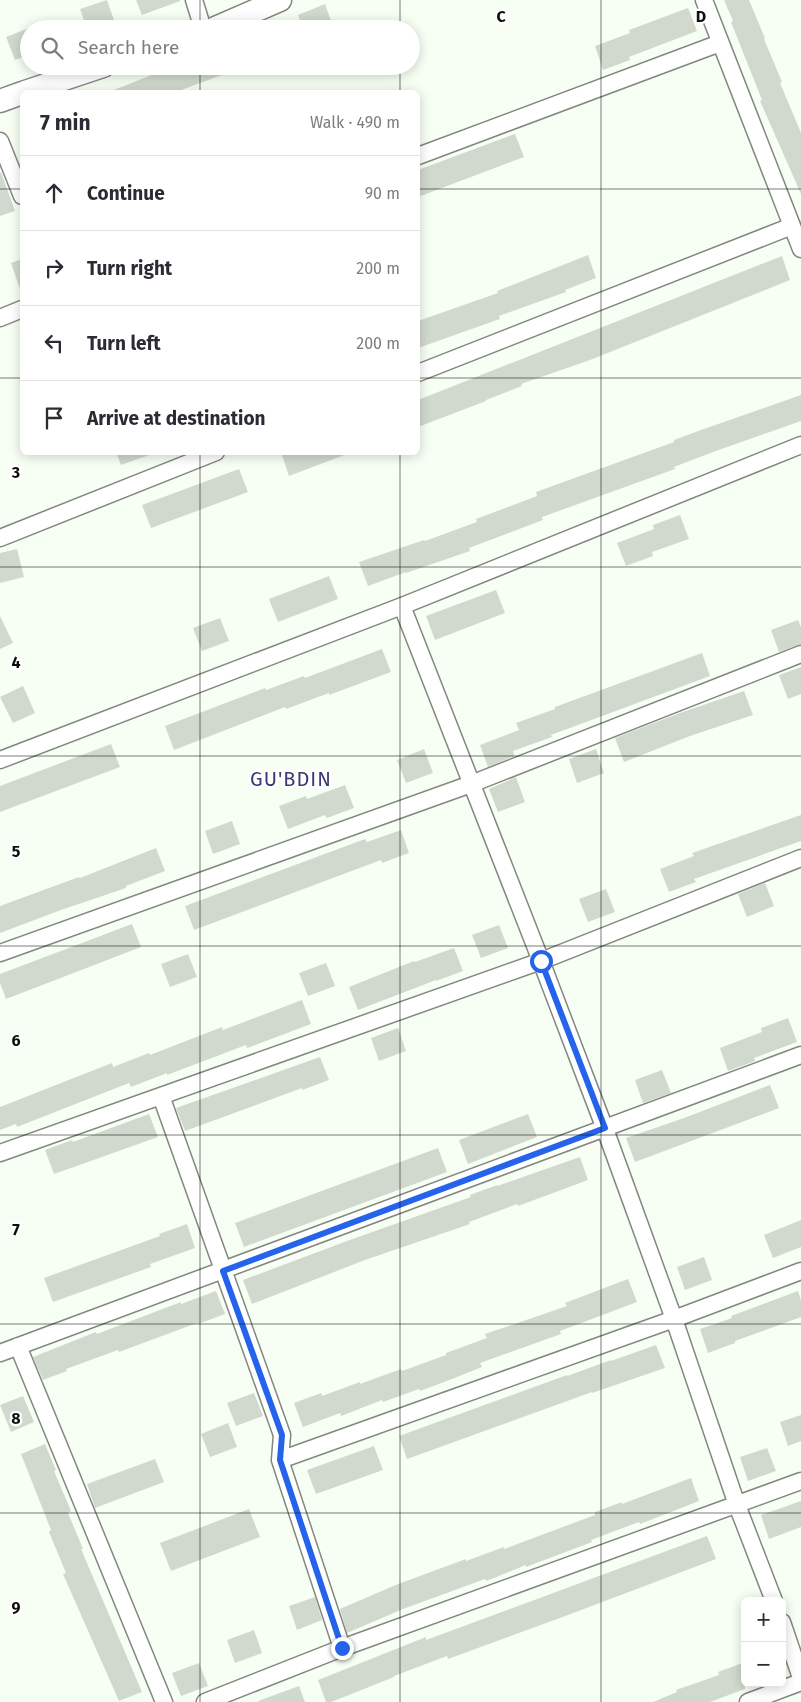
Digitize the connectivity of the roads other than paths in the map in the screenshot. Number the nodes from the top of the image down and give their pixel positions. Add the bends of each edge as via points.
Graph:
1 (194, 0) edge
2 (280, 0) edge
3 (704, 0) edge
4 (201, 20) edge
5 (234, 20) edge
6 (720, 43) junction
7 (77, 75) edge
8 (33, 90) edge
9 (20, 94) edge
10 (0, 101) edge
11 (0, 141) edge
12 (420, 155) edge
13 (20, 191) edge
14 (792, 226) junction
15 (801, 249) edge
16 (20, 310) edge
17 (0, 318) edge
18 (420, 372) edge
19 (801, 445) edge
20 (208, 455) edge
21 (0, 538) edge
22 (402, 606) junction
23 (801, 654) edge
24 (0, 760) edge
25 (471, 784) junction
26 (801, 858) edge
27 (0, 953) edge
28 (541, 961) junction
29 (801, 1055) edge
30 (161, 1096) junction
31 (605, 1128) junction
32 (0, 1153) edge
33 (223, 1271) junction
34 (801, 1271) edge
35 (674, 1319) junction
36 (18, 1346) junction
37 (0, 1353) edge
38 (280, 1460) junction
39 (801, 1481) edge
40 (737, 1505) junction
41 (772, 1597) edge
42 (786, 1634) edge
43 (342, 1648) junction
44 (801, 1678) edge
45 (801, 1682) edge
46 (164, 1702) edge
47 (205, 1702) edge
48 (748, 1702) edge

1 - 4 street
2 - 5 street
3 - 6 street
6 - 12 street
6 - 14 street
7 - 8 street
9 - 10 street
11 - 13 street
14 - 15 street
14 - 18 street
16 - 17 street
19 - 22 street
20 - 21 street
22 - 24 street
22 - 25 street
23 - 25 street
25 - 27 street
25 - 28 street
26 - 28 street
28 - 30 street
28 - 31 street
29 - 31 street
30 - 32 street
30 - 33 street
31 - 33 street
31 - 35 street
33 - 36 street
33 - 38 street via 282,1435
34 - 35 street
35 - 38 street
35 - 40 street
36 - 37 street
36 - 46 street
38 - 43 street
39 - 40 street
40 - 41 street
40 - 43 street
42 - 44 street
43 - 47 street
45 - 48 street

